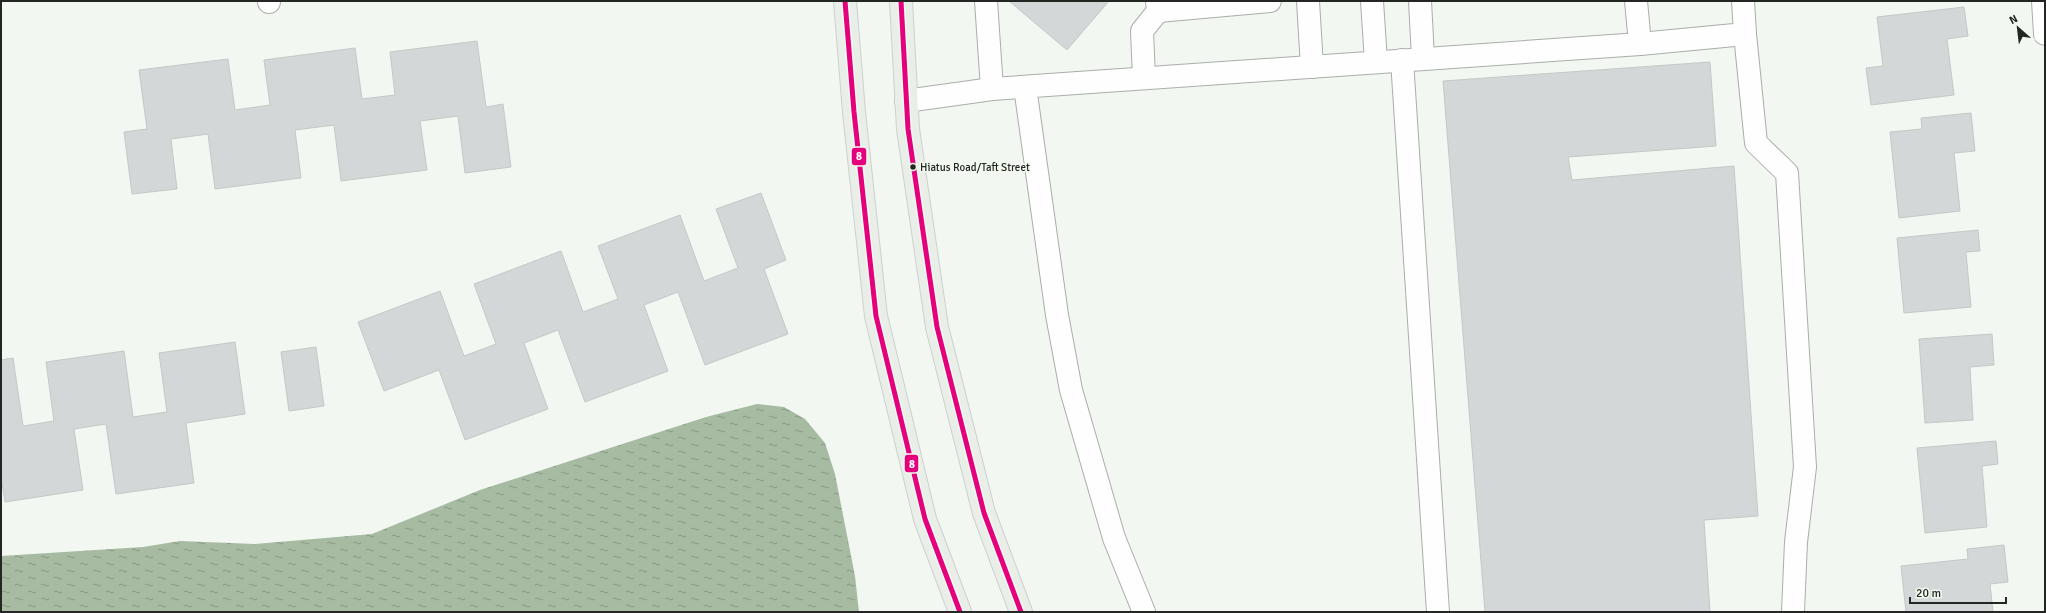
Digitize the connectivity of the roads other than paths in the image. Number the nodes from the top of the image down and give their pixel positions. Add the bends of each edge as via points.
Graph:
1 (845, 1) edge
2 (901, 1) edge
3 (986, 1) edge
4 (1270, 1) edge
5 (1308, 1) edge
6 (1372, 1) edge
7 (1420, 1) edge
8 (1636, 1) edge
9 (1743, 1) edge
10 (2043, 1) edge
11 (1158, 6) edge
12 (1745, 34) junction
13 (2045, 34) edge
14 (1640, 44) junction
15 (1412, 59) junction
16 (1376, 62) junction
17 (1312, 67) junction
18 (1144, 78) junction
19 (1025, 87) junction
20 (992, 89) junction
21 (906, 101) junction
22 (960, 612) edge
23 (1021, 612) edge
24 (1144, 612) edge
25 (1438, 612) edge
26 (1793, 612) edge

1 - 22 main road via 876,316 925,519
2 - 21 main road
3 - 20 street
4 - 11 street
5 - 17 street
6 - 16 street
7 - 15 street
8 - 14 street
9 - 12 street
10 - 13 street
11 - 18 street via 1142,31
12 - 14 street
12 - 26 street via 1756,143 1788,173 1805,467 1796,542
14 - 15 street
15 - 16 street
15 - 25 street
16 - 17 street
17 - 18 street
18 - 19 street
19 - 20 street
19 - 24 street via 1057,315 1071,390 1114,538
20 - 21 street
21 - 23 main road via 936,327 984,513

